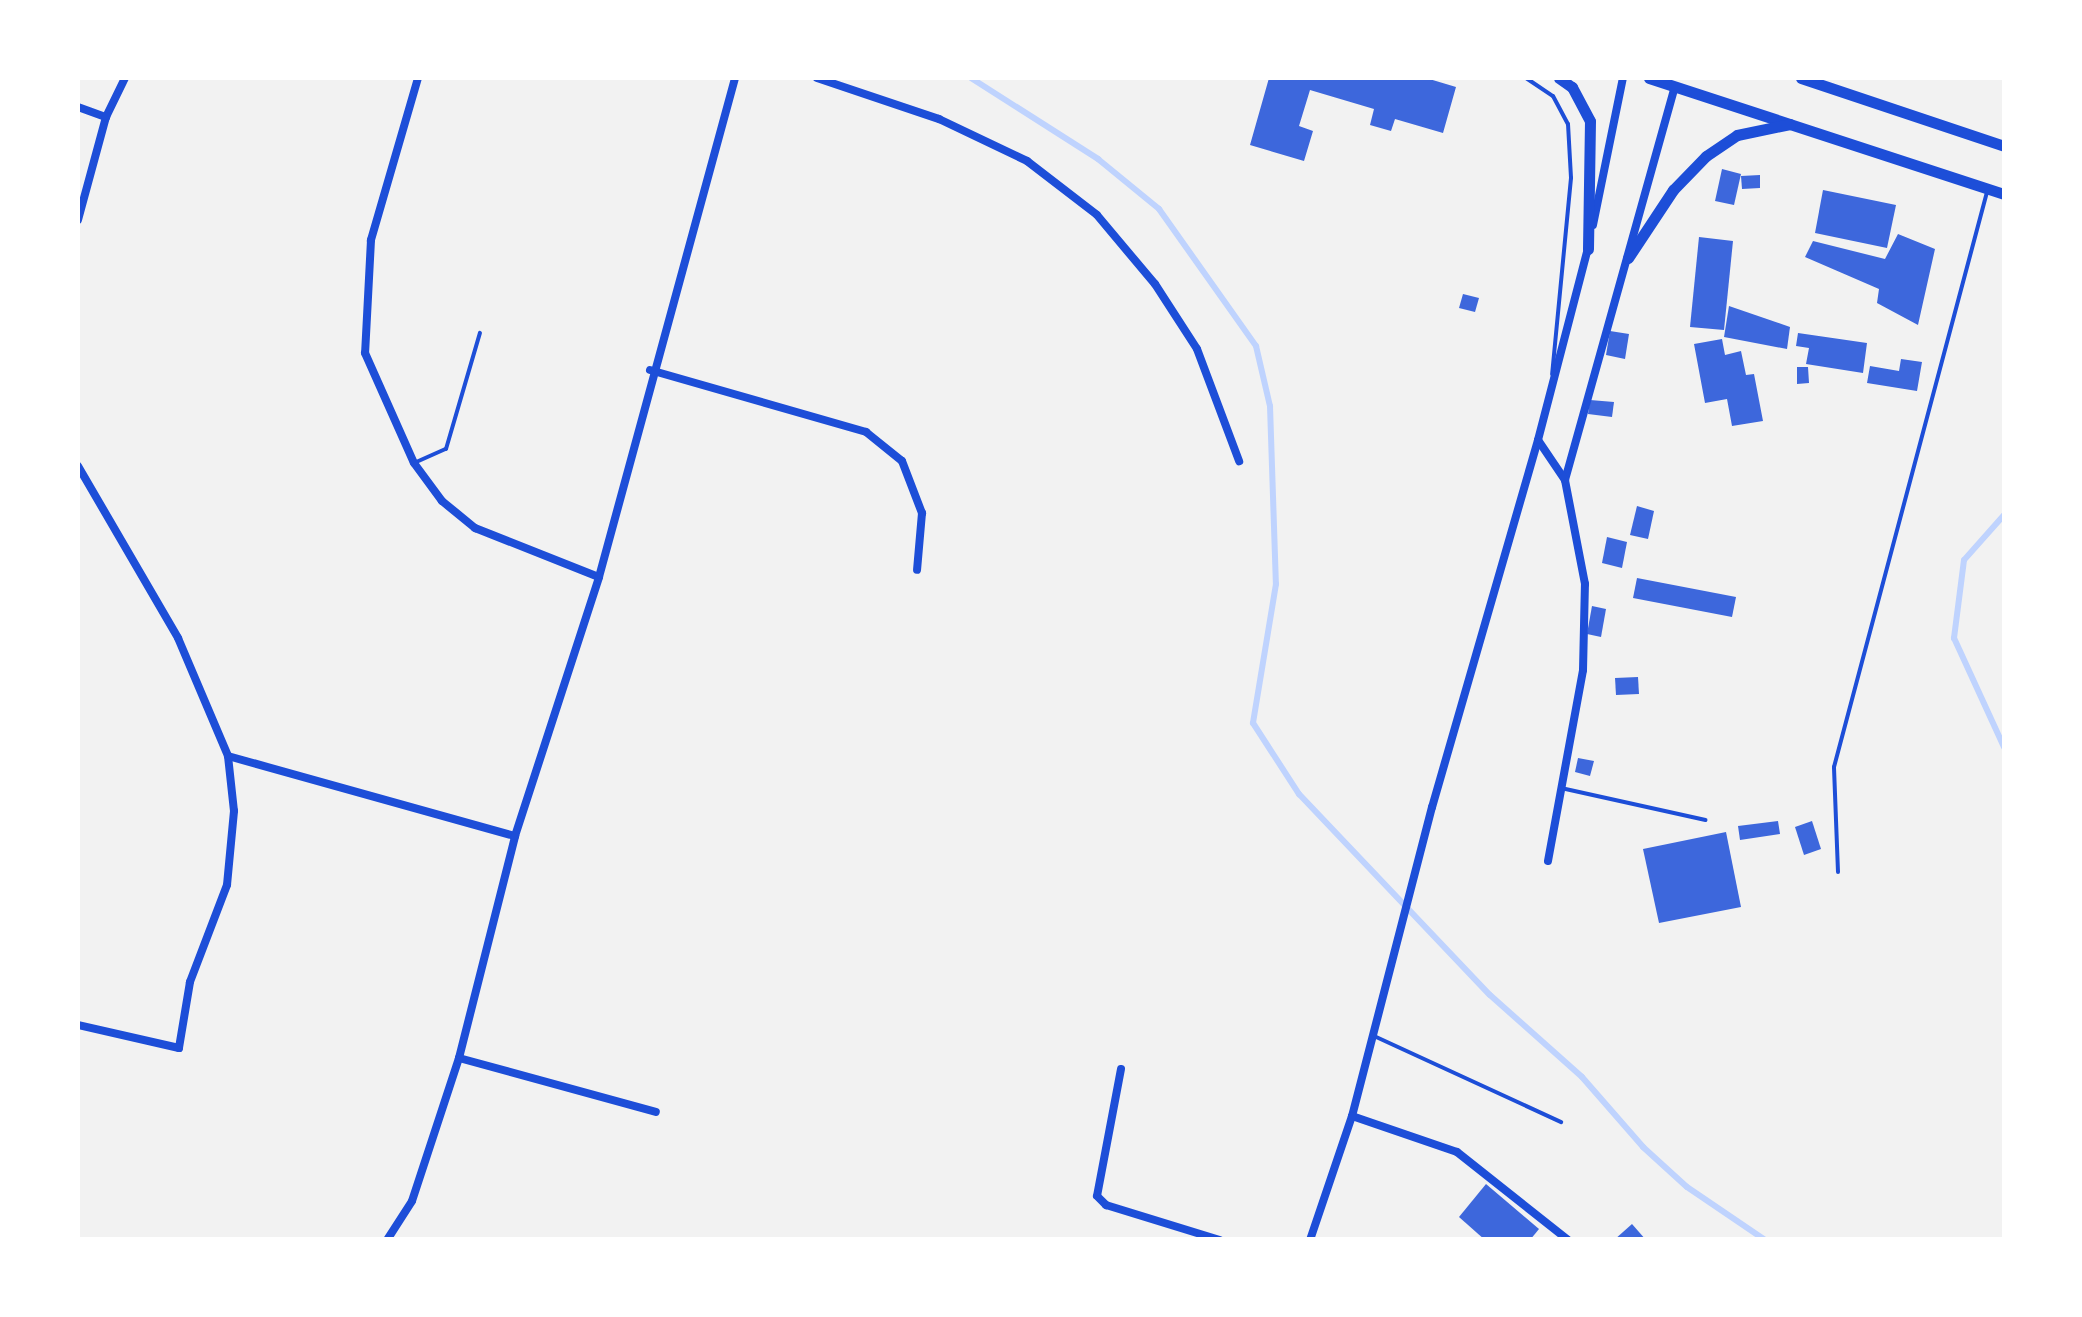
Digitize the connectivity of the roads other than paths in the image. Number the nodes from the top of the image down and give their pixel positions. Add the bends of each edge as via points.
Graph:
1 (125, 78) edge
2 (418, 78) edge
3 (735, 78) edge
4 (817, 78) edge
5 (1526, 78) edge
6 (1559, 78) edge
7 (1623, 78) edge
8 (1649, 78) edge
9 (1801, 78) edge
10 (1676, 82) edge
11 (78, 108) edge
12 (106, 117) junction
13 (1793, 124) junction
14 (2004, 146) edge
15 (1988, 188) junction
16 (2004, 194) edge
17 (78, 220) edge
18 (1588, 248) junction
19 (1628, 258) junction
20 (480, 332) dead end
21 (650, 370) junction
22 (1551, 394) junction
23 (1538, 440) junction
24 (1239, 461) dead end
25 (414, 463) junction
26 (78, 466) edge
27 (1565, 480) junction
28 (918, 570) dead end
29 (599, 577) junction
30 (228, 756) junction
31 (1562, 788) junction
32 (1704, 820) dead end
33 (515, 836) junction
34 (1548, 861) dead end
35 (1838, 872) dead end
36 (78, 1025) edge
37 (1373, 1036) junction
38 (458, 1058) junction
39 (1121, 1069) dead end
40 (656, 1112) dead end
41 (1352, 1116) junction
42 (1561, 1122) dead end
43 (387, 1240) edge
44 (1220, 1240) edge
45 (1310, 1240) edge
46 (1568, 1240) edge

1 - 12 street
2 - 25 street via 370,240 363,306 365,353
3 - 21 street
4 - 24 street via 938,119 1027,161 1097,215 1155,284 1197,349
5 - 22 lane via 1553,96 1568,124 1570,178
6 - 18 main road via 1572,87 1590,121
7 - 18 street
8 - 10 main road
9 - 14 main road
10 - 13 main road
10 - 19 street
11 - 12 street
12 - 17 street
13 - 15 main road
13 - 19 main road via 1737,135 1706,156
15 - 16 main road
15 - 35 lane via 1834,767
18 - 22 street
19 - 27 street
20 - 25 lane via 446,449
21 - 28 street via 866,432 902,461 922,513
21 - 29 street
22 - 23 street
23 - 27 street
23 - 37 street
25 - 29 street via 442,501 475,528
26 - 30 street via 178,638
27 - 31 street via 1585,584 1583,670
29 - 33 street
30 - 33 street
30 - 36 street via 234,812 226,885 190,982 180,1048
31 - 32 lane
31 - 34 street
33 - 38 street
37 - 41 street
37 - 42 lane
38 - 40 street
38 - 43 street via 412,1201
39 - 44 street via 1097,1196 1106,1205
41 - 45 street
41 - 46 street via 1456,1152

